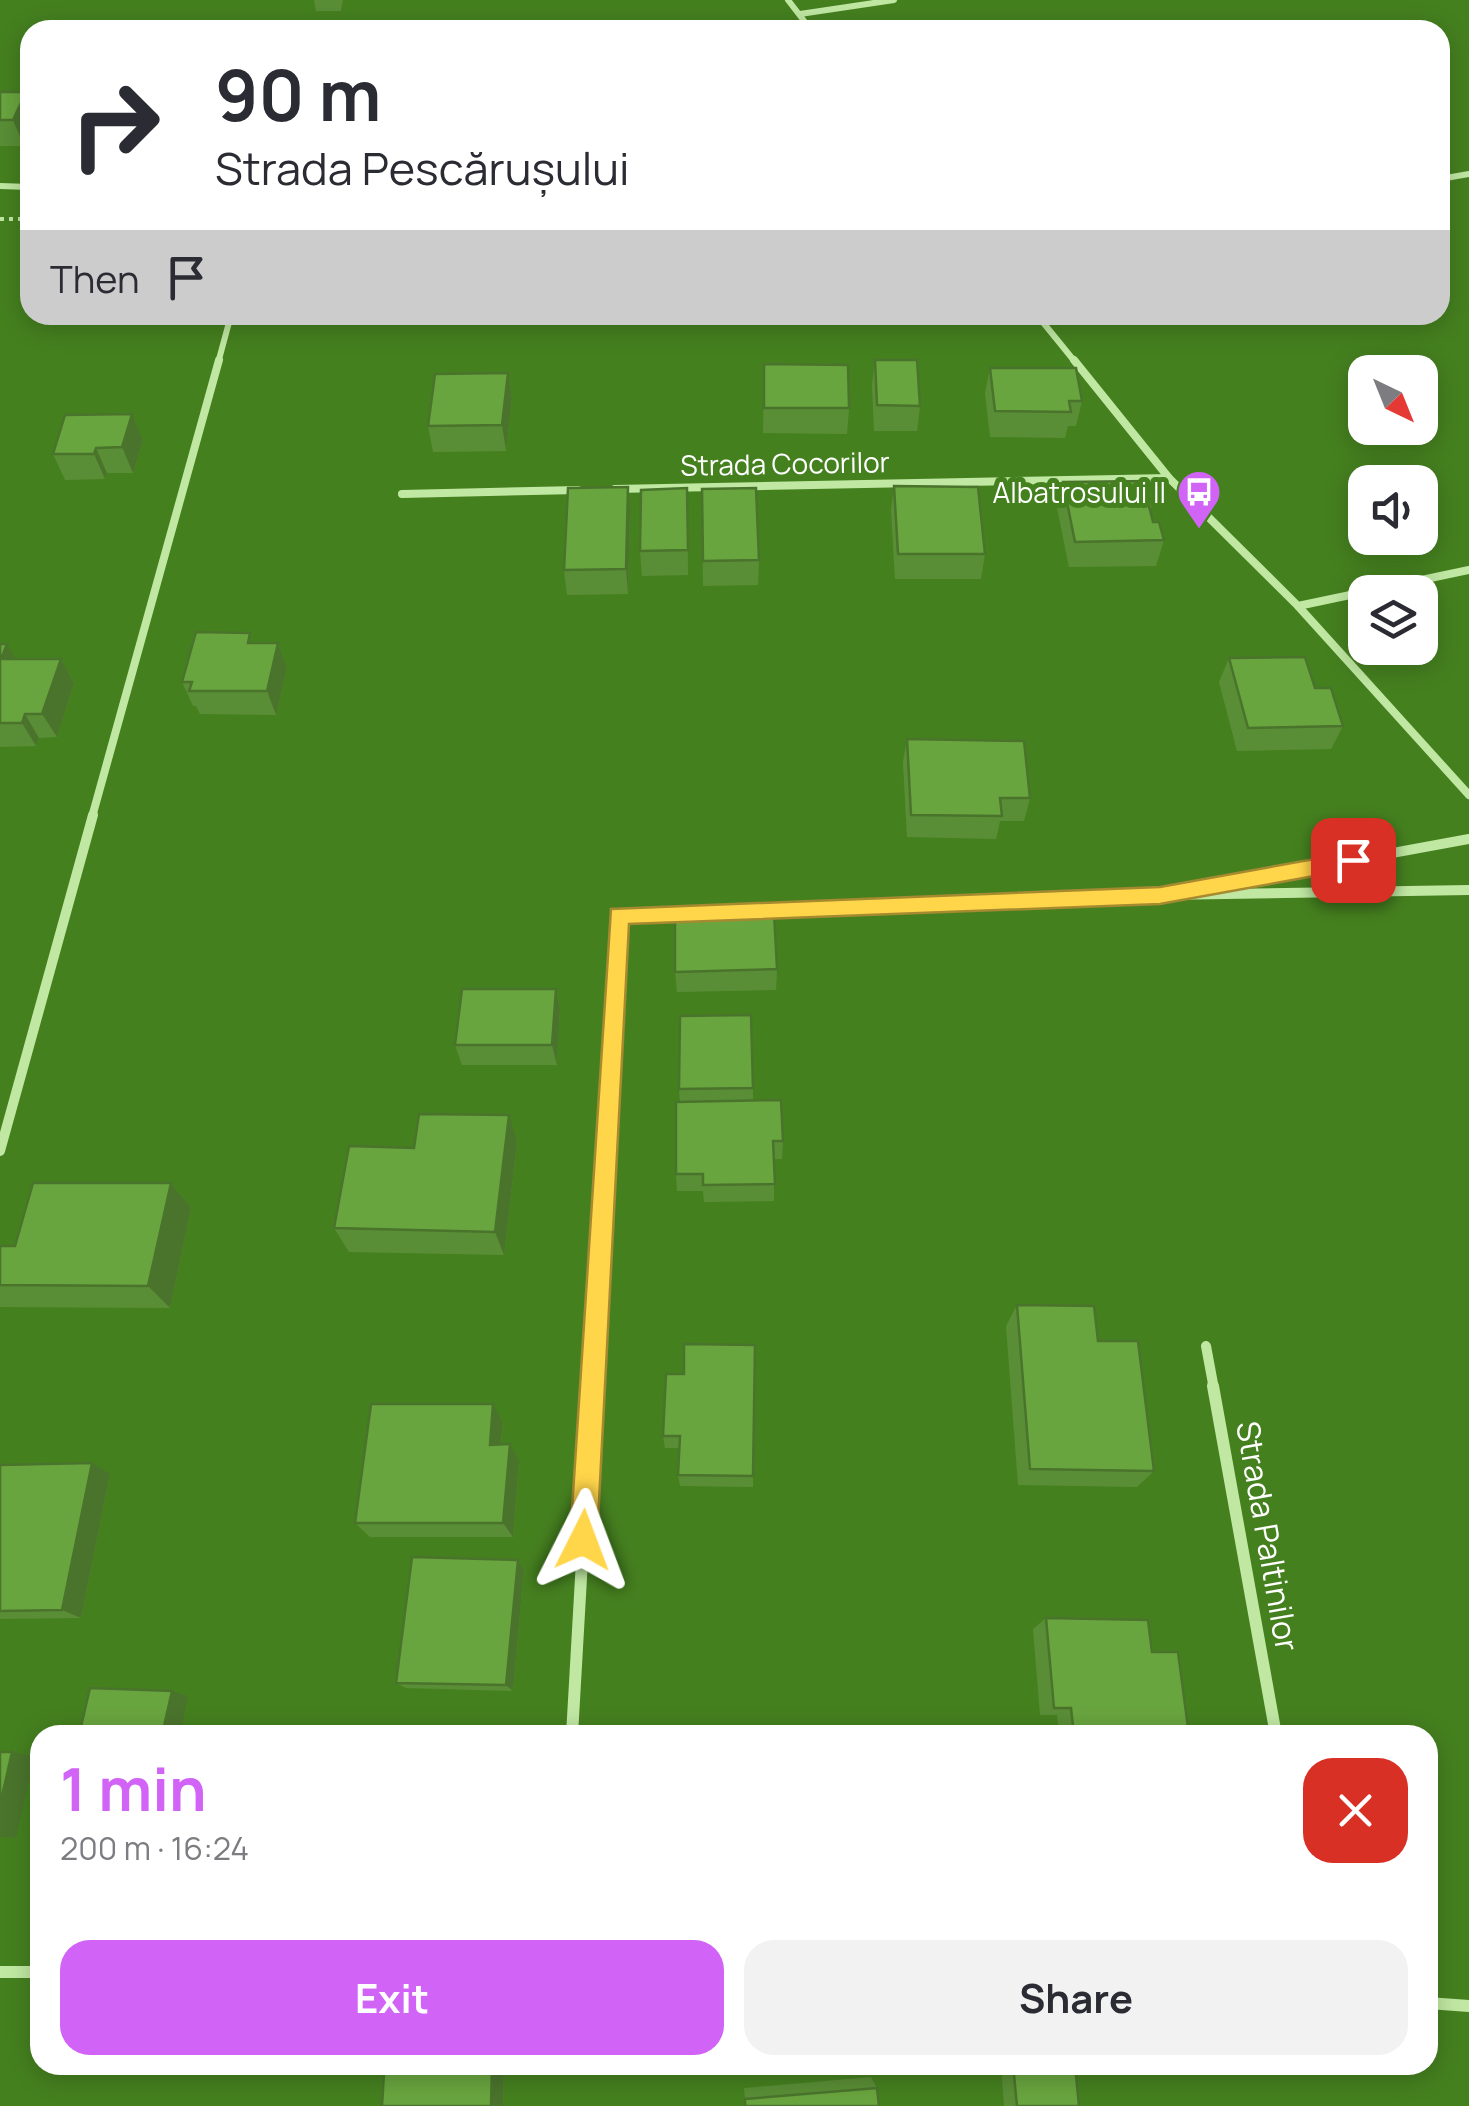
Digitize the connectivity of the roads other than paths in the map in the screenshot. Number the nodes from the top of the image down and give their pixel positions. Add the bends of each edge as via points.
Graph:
1 (788, 0) edge
2 (894, 0) edge
3 (800, 14) junction
4 (804, 20) edge
5 (228, 325) edge
6 (1044, 325) edge
7 (1169, 478) junction
8 (402, 494) dead end
9 (1469, 570) edge
10 (1298, 606) junction
11 (1469, 794) edge
12 (1469, 839) edge
13 (1469, 890) edge
14 (1160, 895) junction
15 (0, 1151) edge
16 (1206, 1346) dead end
17 (573, 1725) edge
18 (1274, 1725) edge
19 (0, 1972) edge
20 (30, 1972) edge
21 (1438, 2004) edge
22 (1469, 2006) edge

1 - 3 street
2 - 3 street
3 - 4 street
5 - 15 street
6 - 7 street
7 - 8 street, Strada Cocorilor
7 - 10 street
9 - 10 street
10 - 11 street
12 - 14 street
13 - 14 street
14 - 17 street via 618,916
16 - 18 street, Strada Paltinilor
19 - 20 street
21 - 22 street

